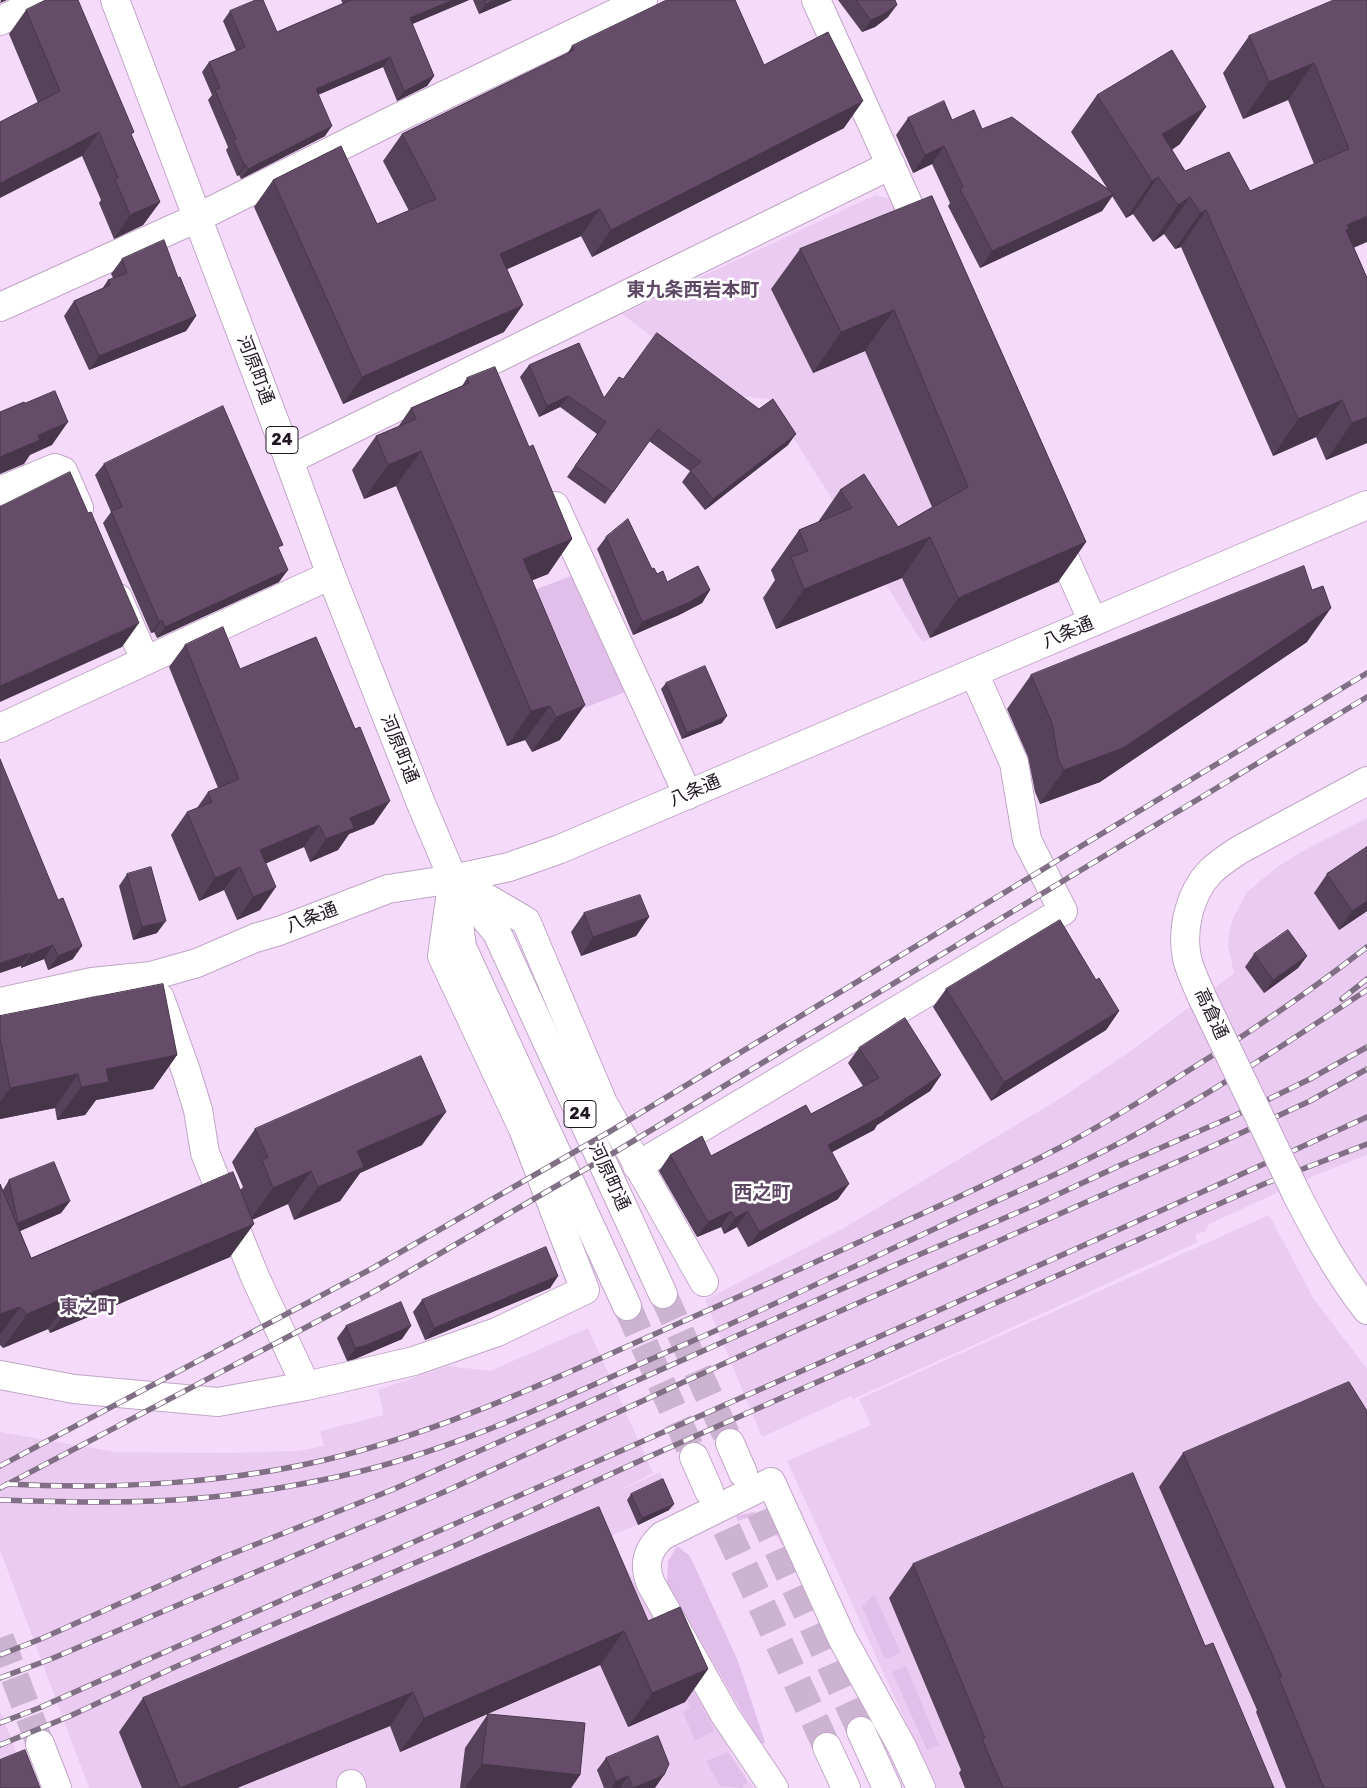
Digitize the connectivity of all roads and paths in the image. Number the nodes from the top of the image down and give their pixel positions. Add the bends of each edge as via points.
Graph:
1 (41, 0) edge
2 (115, 0) edge
3 (643, 0) edge
4 (816, 0) edge
5 (0, 21) edge
6 (891, 165) junction
7 (197, 218) junction
8 (934, 263) edge
9 (0, 307) edge
10 (488, 362) junction
11 (501, 388) edge
12 (289, 460) junction
13 (545, 485) edge
14 (0, 491) edge
15 (1367, 505) edge
16 (1045, 514) edge
17 (90, 534) edge
18 (331, 575) junction
19 (110, 579) edge
20 (1094, 622) junction
21 (145, 660) junction
22 (974, 673) junction
23 (0, 728) edge
24 (1367, 781) edge
25 (688, 795) junction
26 (453, 879) junction
27 (151, 976) junction
28 (0, 1002) edge
29 (637, 1166) junction
30 (704, 1282) dead end
31 (663, 1294) tunnel mouth
32 (627, 1306) tunnel mouth
33 (1367, 1310) edge
34 (0, 1375) edge
35 (306, 1386) junction
36 (730, 1443) tunnel mouth
37 (694, 1457) tunnel mouth
38 (743, 1473) tunnel mouth
39 (709, 1491) tunnel mouth
40 (861, 1731) tunnel mouth
41 (40, 1744) tunnel mouth
42 (827, 1747) tunnel mouth
43 (57, 1788) edge
44 (774, 1788) edge
45 (846, 1788) edge
46 (887, 1788) edge
47 (921, 1788) edge

1 - 5 main road
2 - 7 main road, 河原町通 / 24
3 - 7 main road
4 - 6 main road
6 - 8 main road
6 - 10 main road
7 - 9 main road
7 - 12 main road, 河原町通 / 24
10 - 11 main road
10 - 12 main road
12 - 18 main road, 河原町通 / 24
13 - 25 main road
14 - 17 main road via 55,468 63,471
15 - 20 main road, 八条通
16 - 20 main road
18 - 21 main road
18 - 26 main road, 河原町通 / 24
19 - 21 main road
20 - 22 main road, 八条通
21 - 23 main road
22 - 25 main road, 八条通
22 - 29 main road via 1014,764 1027,840 1063,912
24 - 33 main road, 高倉通, bridge via 1225,859 1210,873 1192,901 1185,940 1187,957 1202,997 1297,1195 1321,1242
25 - 26 main road, 八条通 via 509,867
26 - 27 main road, 八条通 via 388,890 255,938 197,963
26 - 29 main road via 526,922 603,1103
26 - 31 main road, 河原町通 / 24 via 497,933
26 - 32 main road, 河原町通 / 24 via 462,948
26 - 35 main road via 442,956 523,1128 585,1290 487,1335 414,1360
27 - 28 main road, 八条通 via 92,982
27 - 35 main road via 191,1086 205,1153 255,1277
29 - 30 main road
34 - 35 main road via 74,1389 218,1402
36 - 38 main road
37 - 39 main road
40 - 46 main road
41 - 43 main road
42 - 45 main road
44 - 47 main road via 725,1715 651,1584 646,1562 652,1547 662,1536 771,1482 842,1638

